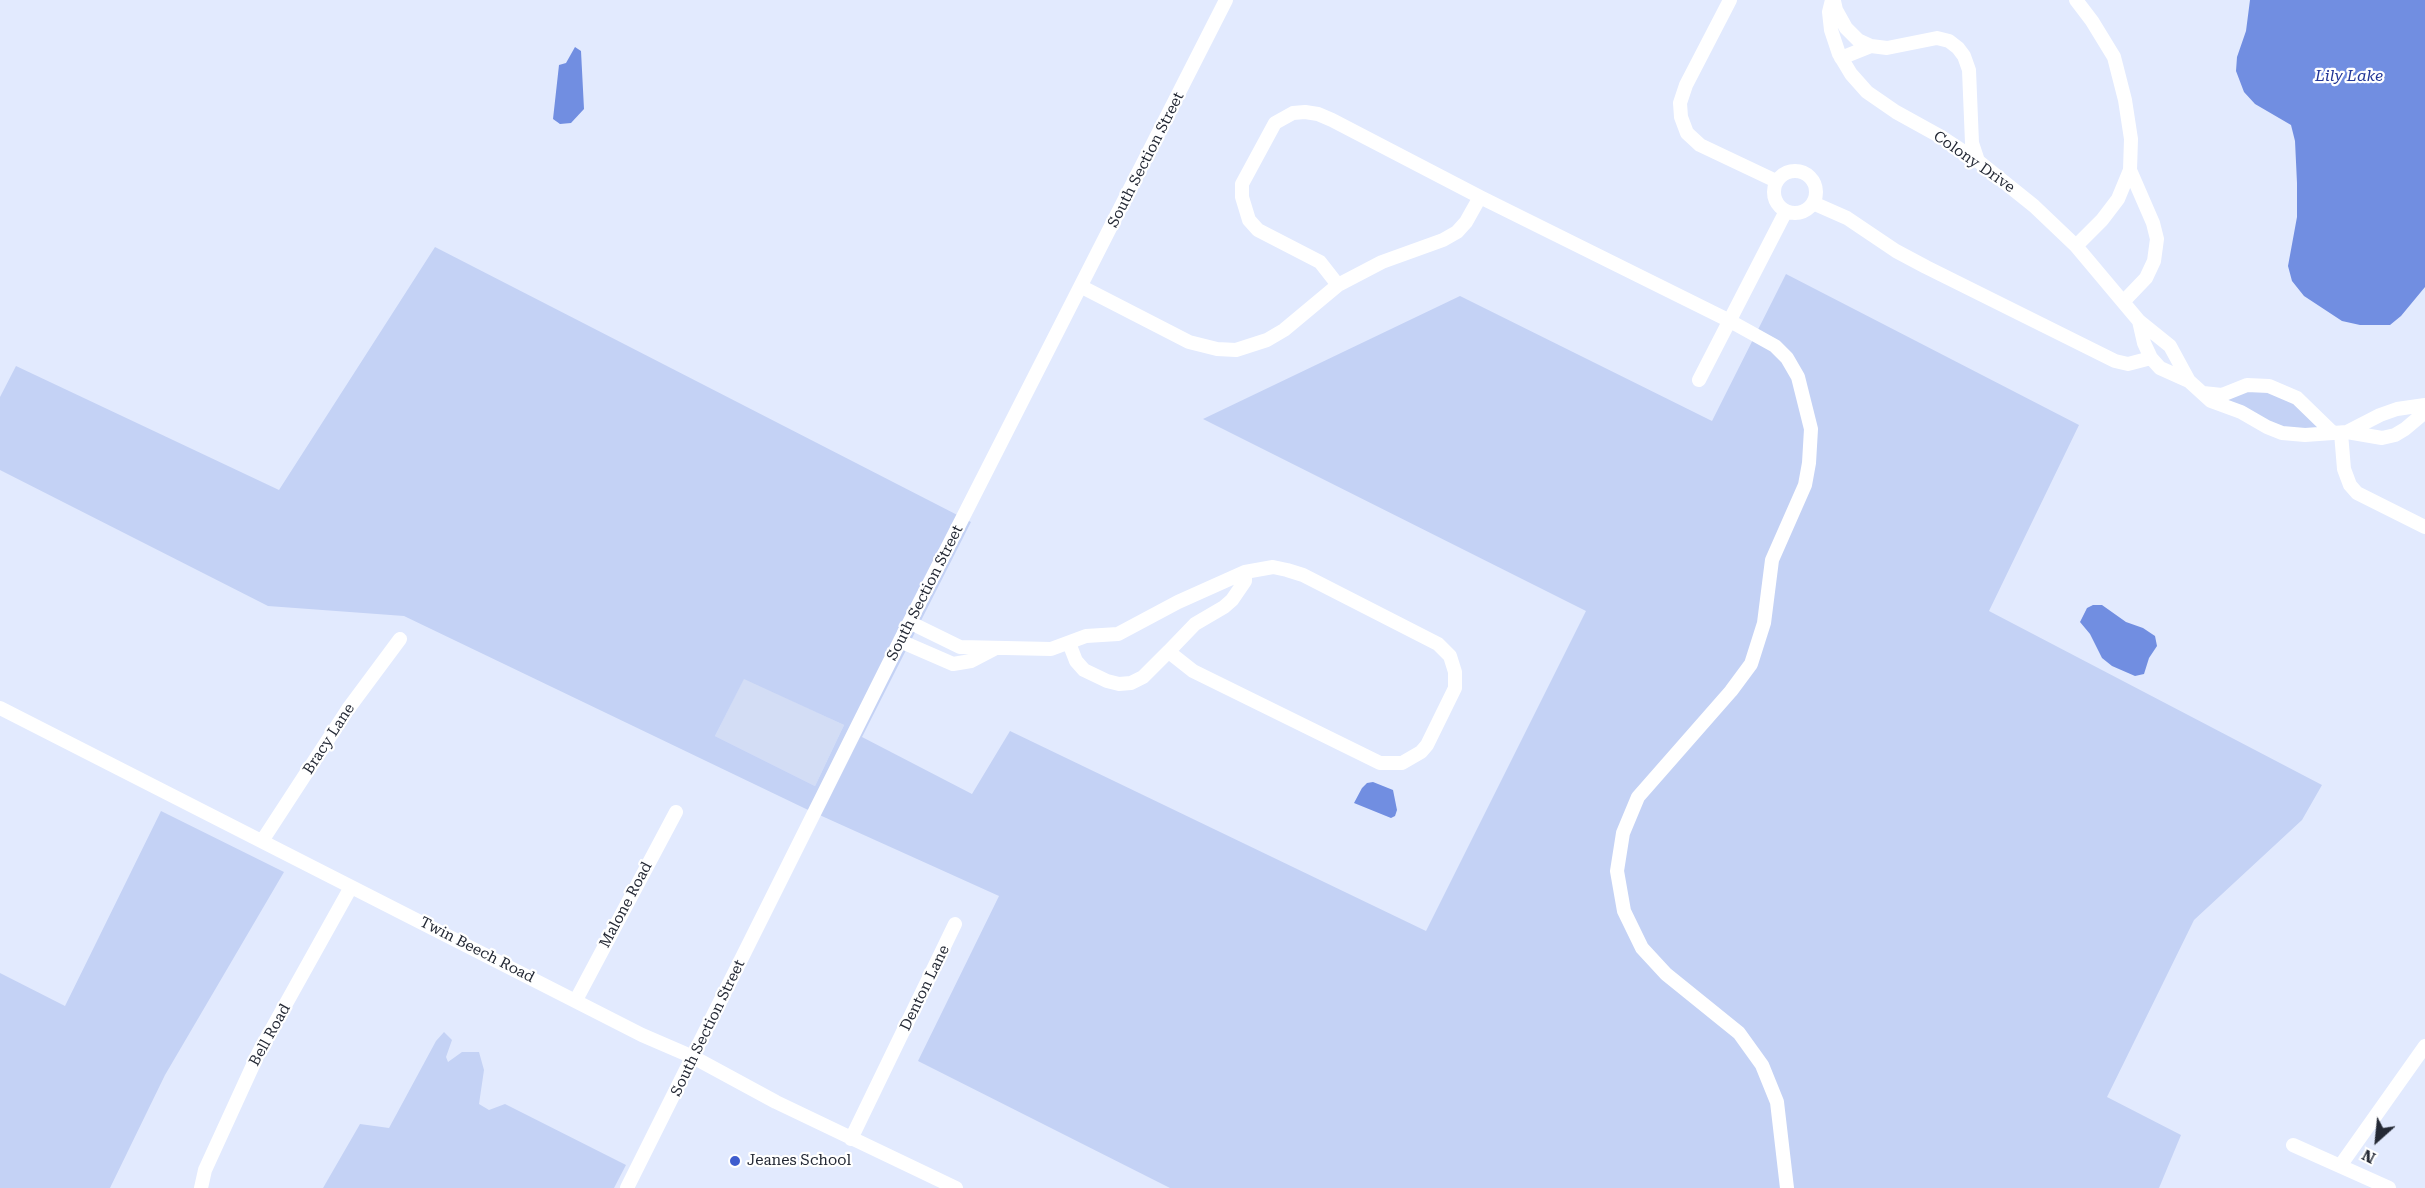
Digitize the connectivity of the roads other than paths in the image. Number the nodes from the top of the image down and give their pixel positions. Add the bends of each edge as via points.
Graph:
1 (1226, 0) edge
2 (1730, 0) edge
3 (1833, 0) edge
4 (2076, 0) edge
5 (1871, 46) junction
6 (1841, 58) junction
7 (1978, 162) junction
8 (2130, 170) junction
9 (1776, 182) junction
10 (1480, 197) junction
11 (1813, 203) junction
12 (1786, 211) junction
13 (2076, 246) junction
14 (1338, 285) junction
15 (1082, 286) junction
16 (2124, 301) junction
17 (1730, 321) junction
18 (2139, 321) junction
19 (2151, 358) junction
20 (1700, 380) dead end
21 (2189, 381) junction
22 (2202, 393) junction
23 (2425, 405) edge
24 (2425, 412) edge
25 (2340, 432) junction
26 (2425, 527) edge
27 (1245, 572) junction
28 (911, 623) junction
29 (400, 639) dead end
30 (900, 642) junction
31 (1069, 643) junction
32 (994, 649) junction
33 (1169, 651) junction
34 (0, 708) edge
35 (676, 812) dead end
36 (262, 841) junction
37 (351, 887) junction
38 (955, 924) dead end
39 (576, 1000) junction
40 (2425, 1046) edge
41 (693, 1057) junction
42 (851, 1139) junction
43 (2293, 1145) dead end
44 (2340, 1166) junction
45 (201, 1188) edge
46 (627, 1188) edge
47 (956, 1188) edge
48 (1787, 1188) edge
49 (2389, 1188) edge

1 - 15 street, South Section Street
2 - 9 street via 1686,85 1680,103 1681,117 1688,133 1700,145
3 - 5 street via 1846,28
3 - 6 street, Colony Drive via 1829,12
4 - 8 street via 2118,68 2131,139
5 - 6 street
5 - 7 street via 1887,48 1937,38 1958,48 1969,69 1972,143
6 - 7 street, Colony Drive via 1867,92
7 - 13 street, Colony Drive via 2034,206
8 - 13 street via 2118,199
8 - 16 street via 2157,240 2146,278
9 - 11 street via 1784,173 1805,173 1816,190
9 - 12 street via 1774,196
10 - 14 street via 1457,232 1382,262
10 - 14 street via 1318,114 1293,113 1275,123 1242,184 1249,220 1269,237 1320,262
10 - 17 street
11 - 12 street via 1804,211
11 - 19 street via 1846,218 1926,267 2115,361 2128,364
12 - 17 street
13 - 16 street, Colony Drive
14 - 15 street via 1267,340 1252,347 1226,350 1189,342
15 - 28 street, South Section Street
16 - 18 street, Colony Drive
17 - 20 street
17 - 48 street via 1775,346 1794,367 1811,429 1805,485 1772,560 1764,623 1751,664 1638,797 1623,833 1617,871 1624,911 1642,948 1666,974 1739,1033 1762,1065 1777,1102
18 - 19 street, Colony Drive
18 - 21 street, Colony Drive via 2170,346
19 - 21 street, Colony Drive via 2160,368
21 - 22 street, Colony Drive
22 - 25 street, Colony Drive via 2223,407 2282,432
22 - 25 street via 2222,395 2247,385 2269,386 2296,398 2322,425
23 - 25 street via 2388,412
24 - 25 street, Colony Drive via 2395,435 2382,438
25 - 26 street via 2344,469 2357,493
27 - 31 street via 1118,634 1086,636
27 - 33 street via 1245,581 1232,600 1195,624
27 - 33 street via 1274,567 1303,575 1445,650 1455,672 1455,688 1421,752 1402,763 1380,763 1193,671
28 - 30 street, South Section Street
28 - 32 street via 960,647
29 - 36 street, Bracy Lane via 348,709
30 - 32 street via 953,664 971,661
30 - 41 street, South Section Street
31 - 32 street via 1051,649
31 - 33 street via 1084,670 1119,684 1143,677
34 - 36 street, Twin Beech Road
35 - 39 street, Malone Road
36 - 37 street, Twin Beech Road
37 - 39 street, Twin Beech Road
37 - 45 street, Bell Road via 259,1052 205,1170
38 - 42 street, Denton Lane
39 - 41 street, Twin Beech Road
40 - 44 street
41 - 42 street, Twin Beech Road
41 - 46 street, South Section Street
42 - 47 street, Twin Beech Road
43 - 44 street
44 - 49 street

